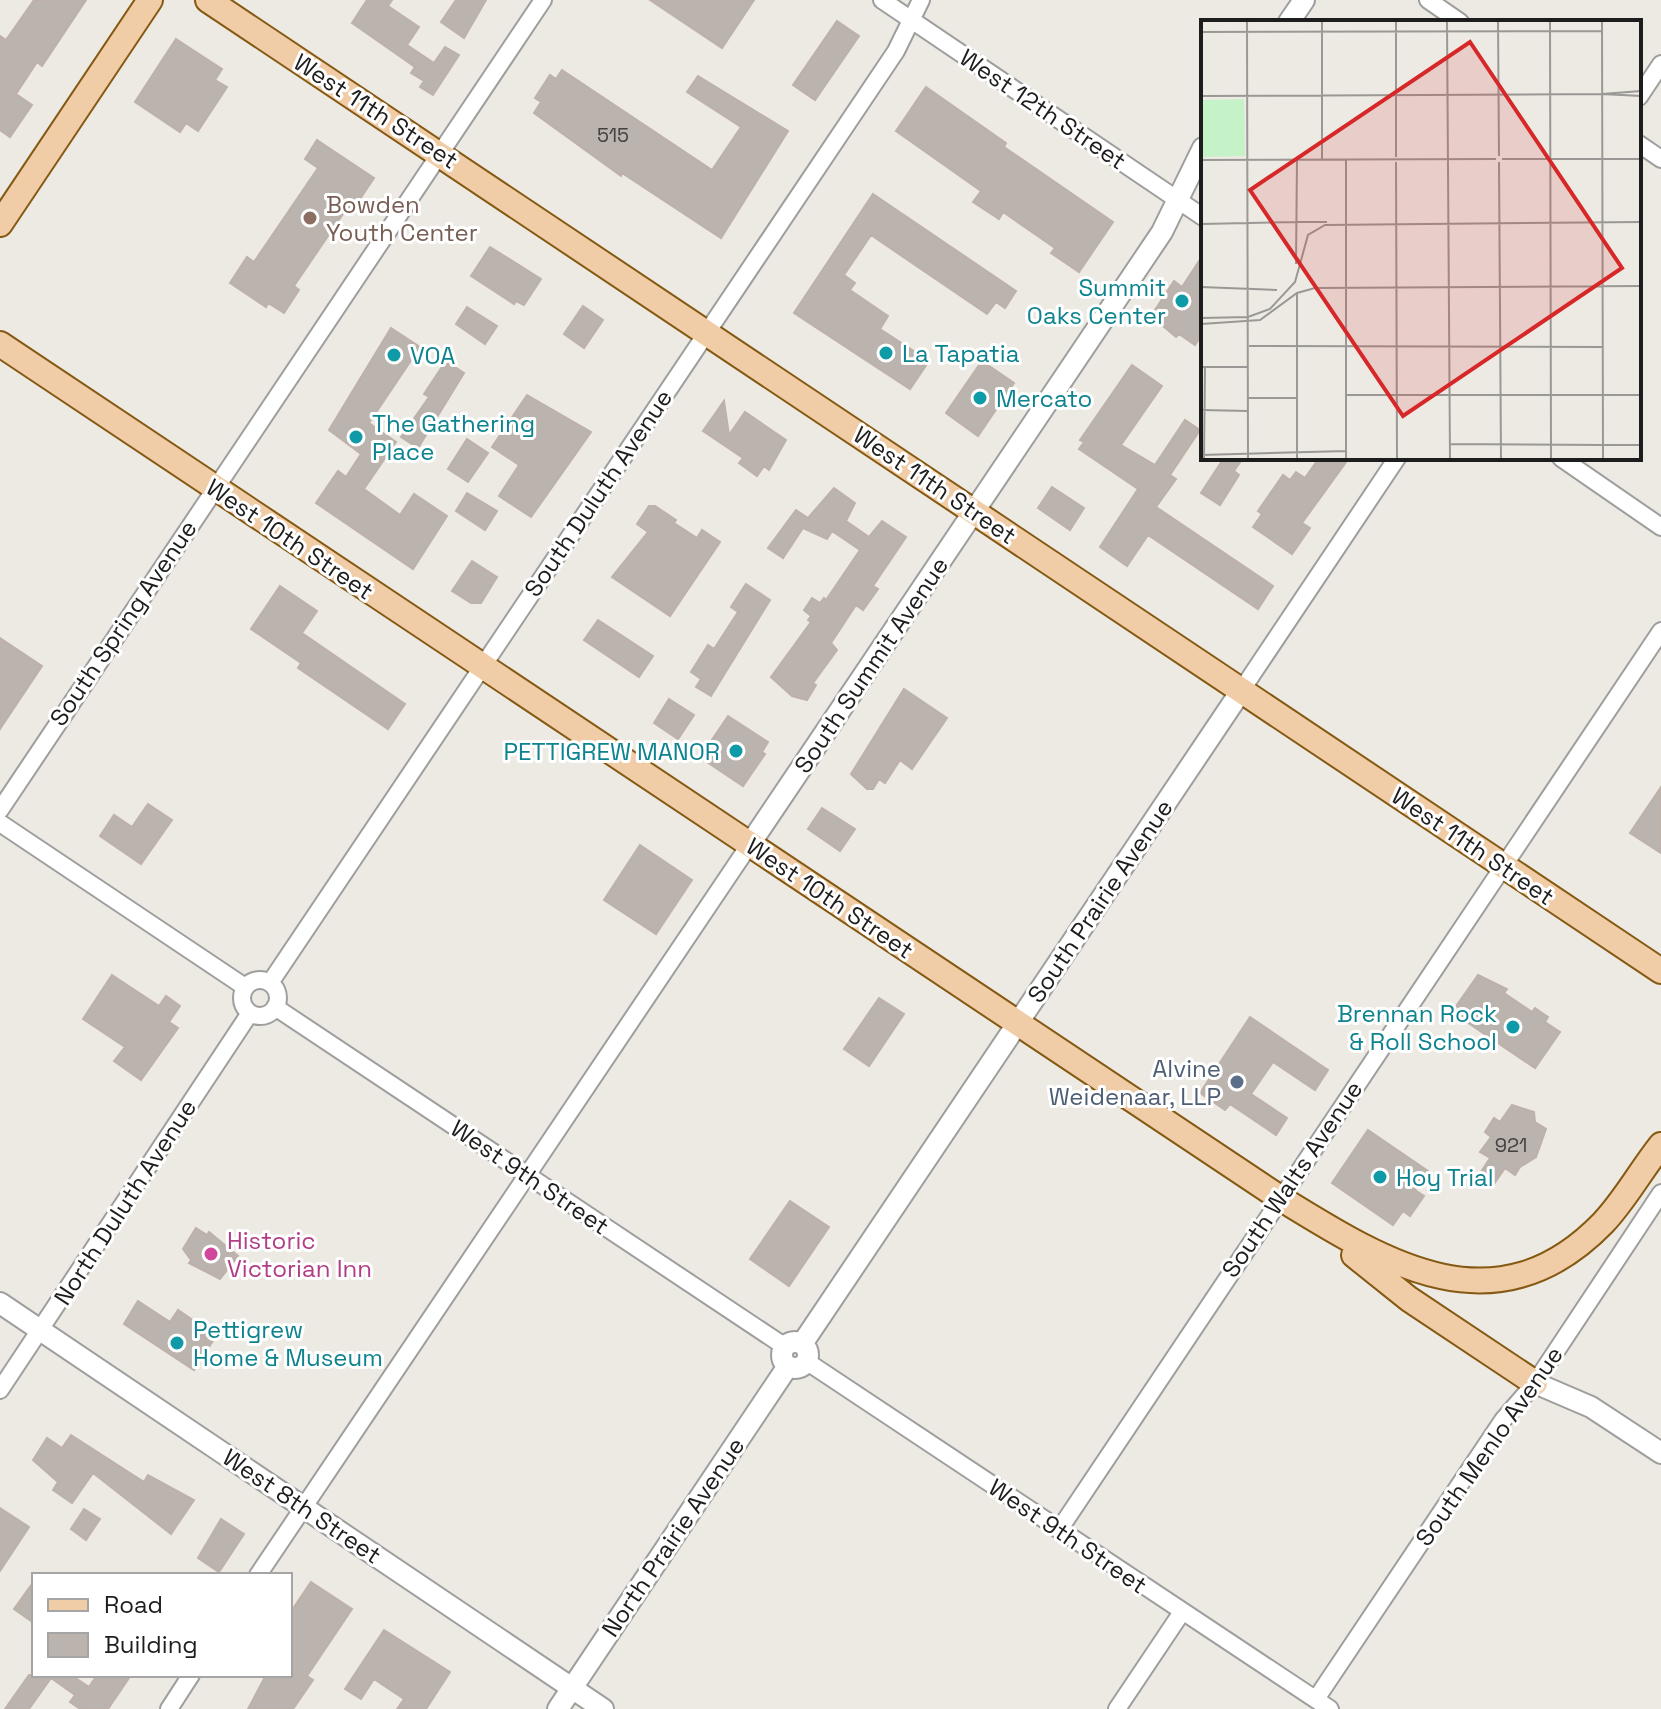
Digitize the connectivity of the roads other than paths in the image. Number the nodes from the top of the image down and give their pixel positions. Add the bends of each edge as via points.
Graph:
1 (150, 0) edge
2 (208, 0) edge
3 (543, 0) edge
4 (882, 0) edge
5 (921, 0) edge
6 (1304, 0) edge
7 (1428, 0) edge
8 (909, 18) junction
9 (1290, 20) edge
10 (1457, 20) edge
11 (1661, 64) edge
12 (1641, 94) edge
13 (1641, 145) edge
14 (1201, 152) edge
15 (440, 153) junction
16 (1661, 159) edge
17 (1176, 199) junction
18 (1201, 216) edge
19 (0, 224) edge
20 (706, 333) junction
21 (0, 344) edge
22 (1396, 460) edge
23 (1564, 460) edge
24 (213, 488) junction
25 (974, 512) junction
26 (1661, 527) edge
27 (1661, 631) edge
28 (482, 666) junction
29 (1241, 691) junction
30 (0, 810) edge
31 (0, 823) edge
32 (750, 844) junction
33 (1503, 865) junction
34 (1661, 971) edge
35 (270, 983) junction
36 (245, 987) junction
37 (275, 1007) junction
38 (250, 1013) junction
39 (1018, 1023) junction
40 (1661, 1145) edge
41 (529, 1176) junction
42 (1661, 1193) edge
43 (1280, 1198) junction
44 (0, 1303) edge
45 (40, 1330) junction
46 (795, 1354) junction
47 (1535, 1383) junction
48 (0, 1390) edge
49 (1661, 1453) edge
50 (303, 1507) junction
51 (1059, 1530) junction
52 (259, 1573) edge
53 (1182, 1612) junction
54 (190, 1677) edge
55 (572, 1688) junction
56 (1316, 1699) junction
57 (169, 1709) edge
58 (558, 1709) edge
59 (603, 1709) edge
60 (1117, 1709) edge
61 (1330, 1709) edge

1 - 19 main road
2 - 15 main road, West 11th Street
3 - 15 street, South Spring Avenue
4 - 8 street, West 12th Street
5 - 8 street, South Duluth Avenue
6 - 9 street
7 - 10 street
8 - 17 street, West 12th Street
8 - 20 street, South Duluth Avenue via 896,51
11 - 12 street
13 - 16 street
14 - 17 street, South Summit Avenue
15 - 20 main road, West 11th Street
15 - 24 street, South Spring Avenue
17 - 18 street, West 12th Street
17 - 25 street, South Summit Avenue via 1162,232
20 - 25 main road, West 11th Street
20 - 28 street, South Duluth Avenue
21 - 24 main road, West 10th Street
22 - 29 street, South Prairie Avenue
23 - 26 street
24 - 28 main road, West 10th Street
24 - 30 street, South Spring Avenue
25 - 29 main road, West 11th Street
25 - 32 street, South Summit Avenue
27 - 33 street, South Walts Avenue
28 - 32 main road, West 10th Street
28 - 35 street, South Duluth Avenue
29 - 33 main road, West 11th Street
29 - 39 street, South Prairie Avenue
31 - 36 street
32 - 39 main road, West 10th Street
32 - 41 street, South Summit Avenue
33 - 34 main road, West 11th Street
33 - 43 street, South Walts Avenue
35 - 36 street via 254,981
35 - 37 street via 278,996
36 - 38 street via 242,998
37 - 38 street via 267,1014
37 - 41 street, West 9th Street
38 - 45 street, North Duluth Avenue
39 - 43 main road, West 10th Street
39 - 46 street, South Prairie Avenue
40 - 43 main road, West 10th Street via 1587,1238 1540,1266 1503,1279 1450,1280 1394,1264
41 - 46 street, West 9th Street
41 - 50 street, South Summit Avenue
42 - 47 street, South Menlo Avenue
43 - 47 main road via 1409,1299
43 - 51 street, South Walts Avenue
44 - 45 street, West 8th Street
45 - 48 street, North Duluth Avenue
45 - 50 street, West 8th Street
46 - 51 street, West 9th Street
46 - 55 street, North Prairie Avenue
47 - 49 street via 1591,1407
47 - 56 street, South Menlo Avenue via 1503,1420
50 - 52 street, South Summit Avenue
50 - 55 street, West 8th Street
51 - 53 street, West 9th Street
53 - 56 street, West 9th Street
53 - 60 street
54 - 57 street
55 - 58 street, North Prairie Avenue
55 - 59 street, West 8th Street
56 - 61 street, West 9th Street

